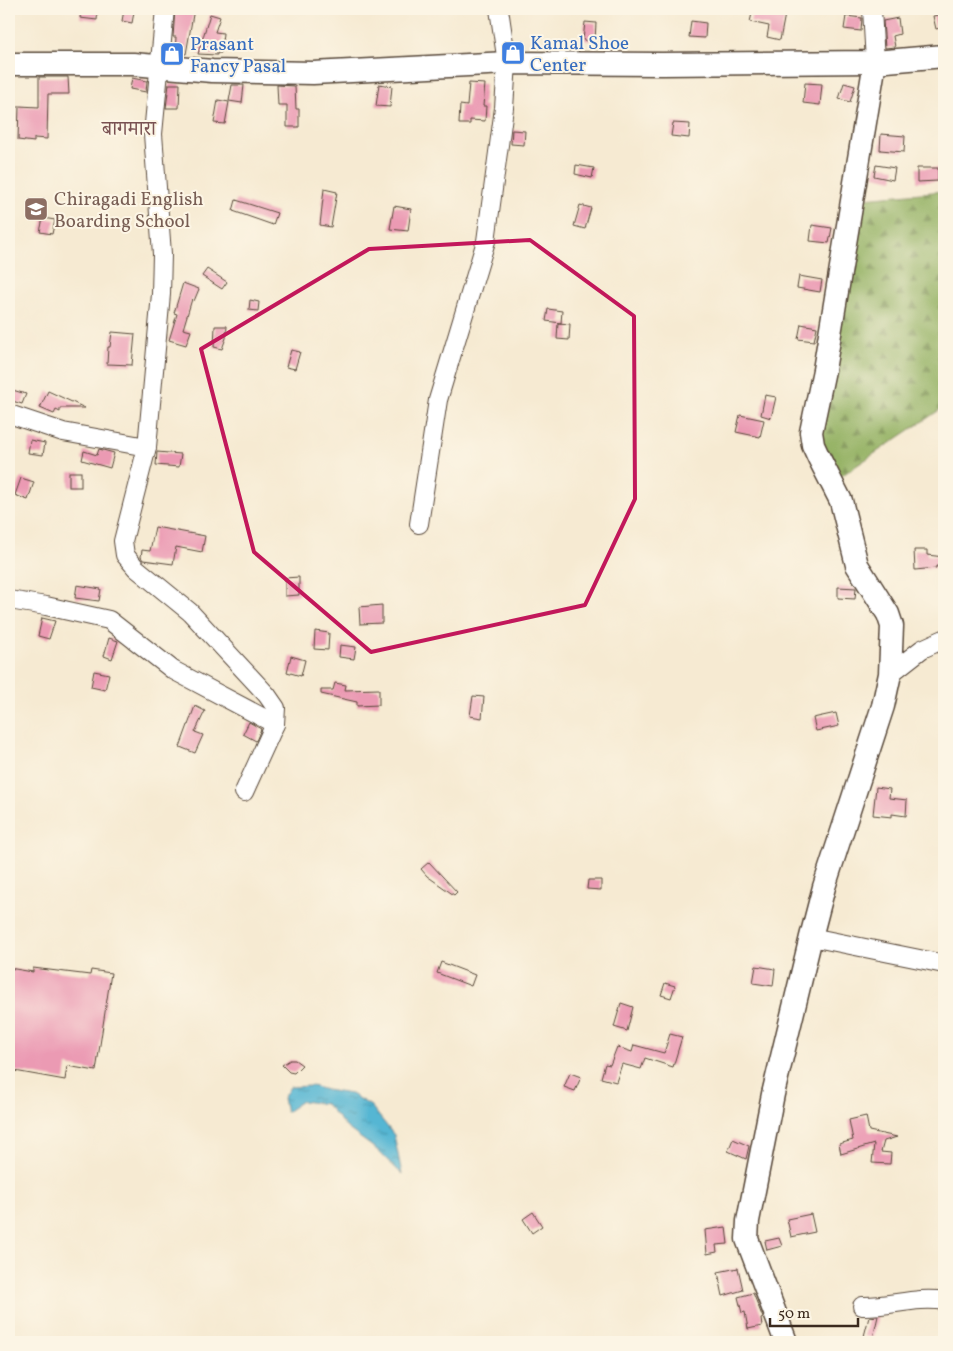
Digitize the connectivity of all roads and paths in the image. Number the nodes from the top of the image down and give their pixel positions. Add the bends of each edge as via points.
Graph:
1 (165, 9) edge
2 (499, 9) edge
3 (872, 9) edge
4 (944, 56) edge
5 (875, 62) junction
6 (507, 63) junction
7 (9, 64) edge
8 (159, 66) junction
9 (9, 414) edge
10 (147, 447) junction
11 (419, 524) dead end
12 (9, 600) edge
13 (944, 639) edge
14 (890, 674) junction
15 (275, 724) junction
16 (244, 792) dead end
17 (811, 937) junction
18 (944, 964) edge
19 (944, 1301) edge
20 (862, 1306) dead end
21 (786, 1342) edge

1 - 8 street
2 - 6 street
3 - 5 street
4 - 5 main road
5 - 6 main road
5 - 14 main road via 811,432 816,451 841,501 857,565 888,614 892,626
6 - 8 main road via 313,73
6 - 11 street via 486,241 438,400
7 - 8 main road
8 - 10 street via 153,134 162,254 161,294
9 - 10 street via 63,432
10 - 15 street via 123,541 125,555 136,568 190,612 267,695 276,708
12 - 15 street via 109,620 173,670
13 - 14 street via 922,649
14 - 17 main road via 883,706
15 - 16 street
17 - 18 street
17 - 21 main road via 773,1094 746,1232
19 - 20 street

